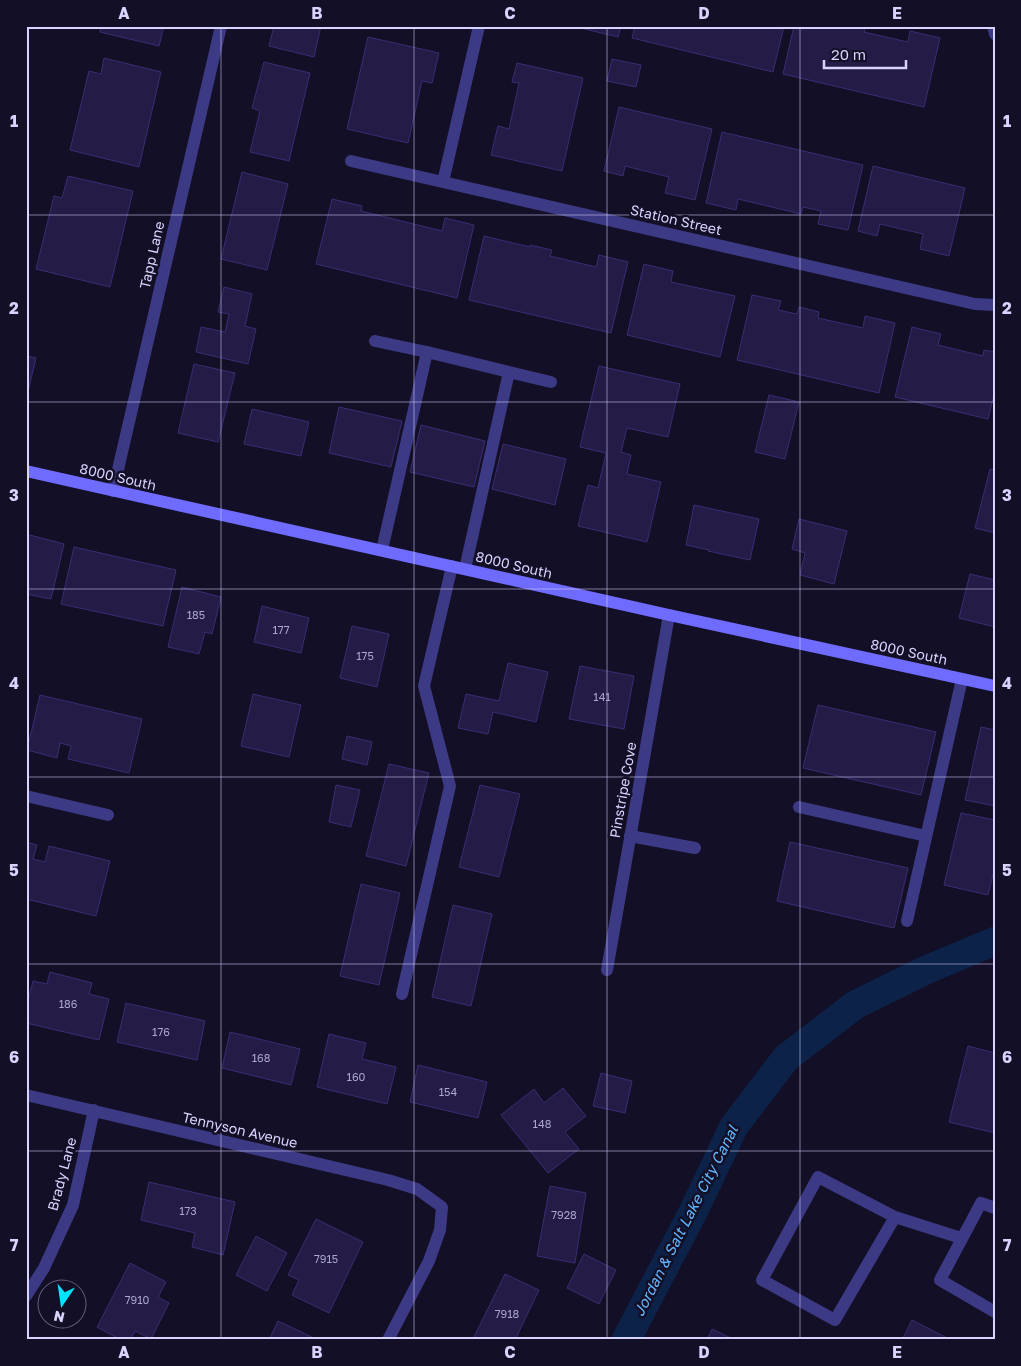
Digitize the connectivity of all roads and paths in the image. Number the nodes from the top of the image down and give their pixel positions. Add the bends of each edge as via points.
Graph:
1 (221, 26) edge
2 (479, 26) edge
3 (993, 26) edge
4 (995, 34) edge
5 (351, 161) dead end
6 (444, 182) junction
7 (995, 306) edge
8 (375, 341) dead end
9 (427, 352) junction
10 (509, 372) junction
11 (551, 382) dead end
12 (26, 471) edge
13 (113, 491) junction
14 (382, 550) junction
15 (452, 566) junction
16 (465, 569) junction
17 (669, 616) junction
18 (962, 679) junction
19 (995, 686) edge
20 (26, 796) edge
21 (799, 807) dead end
22 (108, 815) dead end
23 (630, 836) junction
24 (926, 836) junction
25 (696, 848) dead end
26 (907, 921) dead end
27 (607, 970) dead end
28 (402, 994) dead end
29 (26, 1095) edge
30 (94, 1110) junction
31 (995, 1208) edge
32 (895, 1217) junction
33 (961, 1238) junction
34 (26, 1296) edge
35 (995, 1312) edge
36 (388, 1340) edge

1 - 13 street, Tapp Lane
2 - 6 street
3 - 4 street
5 - 6 street, Station Street
6 - 7 street, Station Street
8 - 9 street
9 - 10 street
9 - 14 street
10 - 11 street
10 - 16 street
12 - 13 street, 8000 South
13 - 14 street, 8000 South
14 - 15 street, 8000 South
15 - 16 street, 8000 South
15 - 28 street via 424,686 450,786
16 - 17 street, 8000 South
17 - 18 street, 8000 South
17 - 23 street, Pinstripe Cove
18 - 19 street, 8000 South
18 - 24 street
20 - 22 street
21 - 24 street
23 - 25 street
23 - 27 street, Pinstripe Cove
24 - 26 street
29 - 30 street, Tennyson Avenue
30 - 34 street, Brady Lane via 73,1204 44,1268
30 - 36 street, Tennyson Avenue via 388,1180 417,1189 442,1207 440,1230 429,1261
31 - 33 street via 980,1203
32 - 32 street via 818,1177 762,1280 836,1320
32 - 33 street
33 - 35 street via 940,1280

